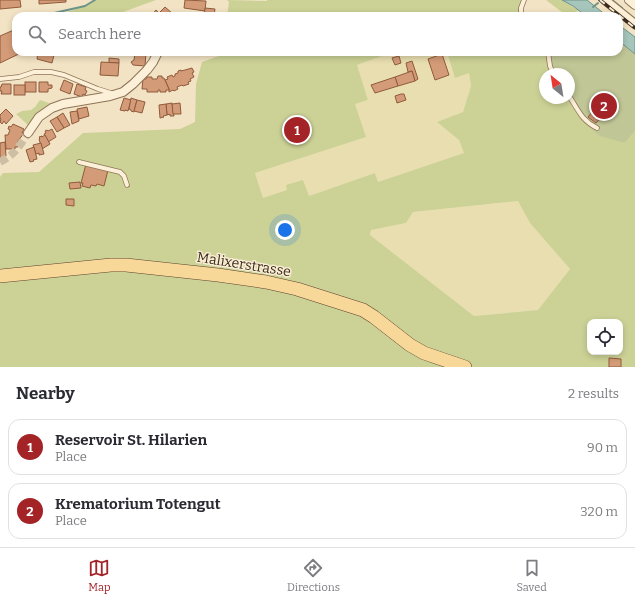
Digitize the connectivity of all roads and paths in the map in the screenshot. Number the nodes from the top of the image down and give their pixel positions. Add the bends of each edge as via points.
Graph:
1 (524, 0) edge
2 (605, 0) edge
3 (628, 0) edge
4 (635, 5) edge
5 (521, 12) edge
6 (620, 12) edge
7 (623, 14) edge
8 (635, 24) edge
9 (156, 56) edge
10 (549, 56) edge
11 (551, 68) edge
12 (0, 79) edge
13 (117, 95) junction
14 (573, 104) edge
15 (597, 128) dead end
16 (28, 133) tunnel mouth
17 (80, 162) dead end
18 (128, 185) dead end
19 (0, 276) edge
20 (465, 367) edge

1 - 5 lane
2 - 6 street
3 - 4 street
7 - 8 street
9 - 13 street via 144,73
10 - 11 lane
12 - 13 lane via 34,72 51,72
13 - 16 street via 52,108 39,117
14 - 15 lane via 589,124
17 - 18 lane via 118,171
19 - 20 main road, Malixerstrasse via 126,265 218,275 284,286 363,310 424,353

